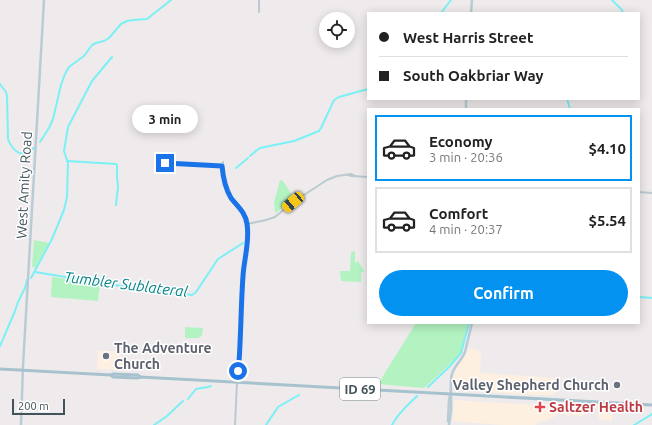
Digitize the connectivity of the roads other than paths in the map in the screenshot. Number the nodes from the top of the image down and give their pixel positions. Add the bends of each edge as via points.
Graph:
1 (44, 0) edge
2 (259, 0) edge
3 (472, 0) edge
4 (259, 12) dead end
5 (471, 12) edge
6 (222, 162) dead end
7 (165, 163) dead end
8 (222, 166) junction
9 (367, 176) edge
10 (640, 192) edge
11 (652, 193) edge
12 (247, 224) junction
13 (472, 324) edge
14 (0, 369) edge
15 (23, 370) junction
16 (237, 382) junction
17 (450, 394) junction
18 (652, 405) edge
19 (449, 424) edge
20 (21, 425) edge
21 (235, 425) edge

1 - 15 main road, West Amity Road
2 - 4 street
3 - 5 main road
6 - 8 street
7 - 8 street
8 - 12 street via 227,189
9 - 12 street via 337,176 324,181 272,219
10 - 11 street
12 - 16 street
13 - 17 main road via 465,352 452,375
14 - 15 main road, ID 69
15 - 16 main road, ID 69
15 - 20 main road, West Amity Road
16 - 17 main road, ID 69
16 - 21 street
17 - 18 main road, ID 69
17 - 19 main road

